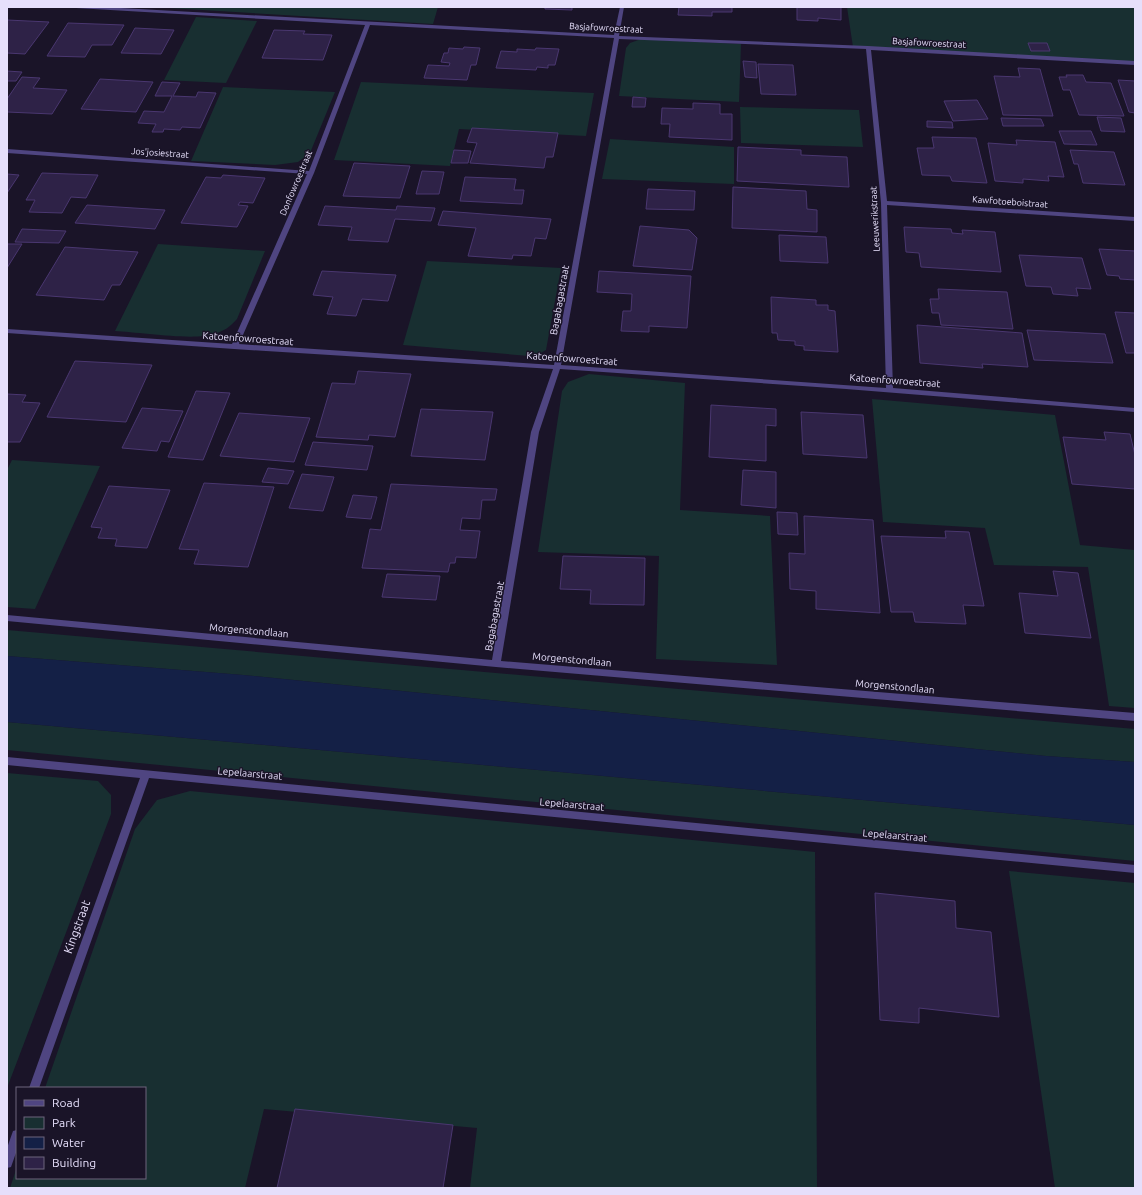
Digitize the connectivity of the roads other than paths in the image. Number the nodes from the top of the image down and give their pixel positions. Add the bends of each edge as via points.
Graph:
1 (76, 7) edge
2 (622, 7) edge
3 (368, 24) junction
4 (617, 37) junction
5 (868, 48) junction
6 (1135, 63) edge
7 (7, 151) edge
8 (311, 173) junction
9 (884, 203) junction
10 (1135, 219) edge
11 (7, 330) edge
12 (234, 347) junction
13 (557, 367) junction
14 (890, 390) junction
15 (1135, 410) edge
16 (7, 618) edge
17 (496, 664) junction
18 (1135, 717) edge
19 (7, 762) edge
20 (146, 774) junction
21 (1135, 869) edge
22 (34, 1087) edge
23 (16, 1138) edge
24 (7, 1163) edge

1 - 3 street, Basjafowroestraat
2 - 4 street, Bagabagastraat
3 - 4 street, Basjafowroestraat
3 - 8 street, Donfowroestraat
4 - 5 street, Basjafowroestraat
4 - 13 street, Bagabagastraat
5 - 6 street, Basjafowroestraat
5 - 9 street, Leeuwerikstraat
7 - 8 street, Jos'josiestraat
8 - 12 street, Donfowroestraat
9 - 10 street, Kawfotoeboistraat
9 - 14 street, Leeuwerikstraat
11 - 12 street, Katoenfowroestraat
12 - 13 street, Katoenfowroestraat
13 - 14 street, Katoenfowroestraat
13 - 17 street, Bagabagastraat via 535,432
14 - 15 street, Katoenfowroestraat
16 - 17 street, Morgenstondlaan
17 - 18 street, Morgenstondlaan
19 - 20 street, Lepelaarstraat
20 - 21 street, Lepelaarstraat
20 - 22 street, Kingstraat
23 - 24 street

